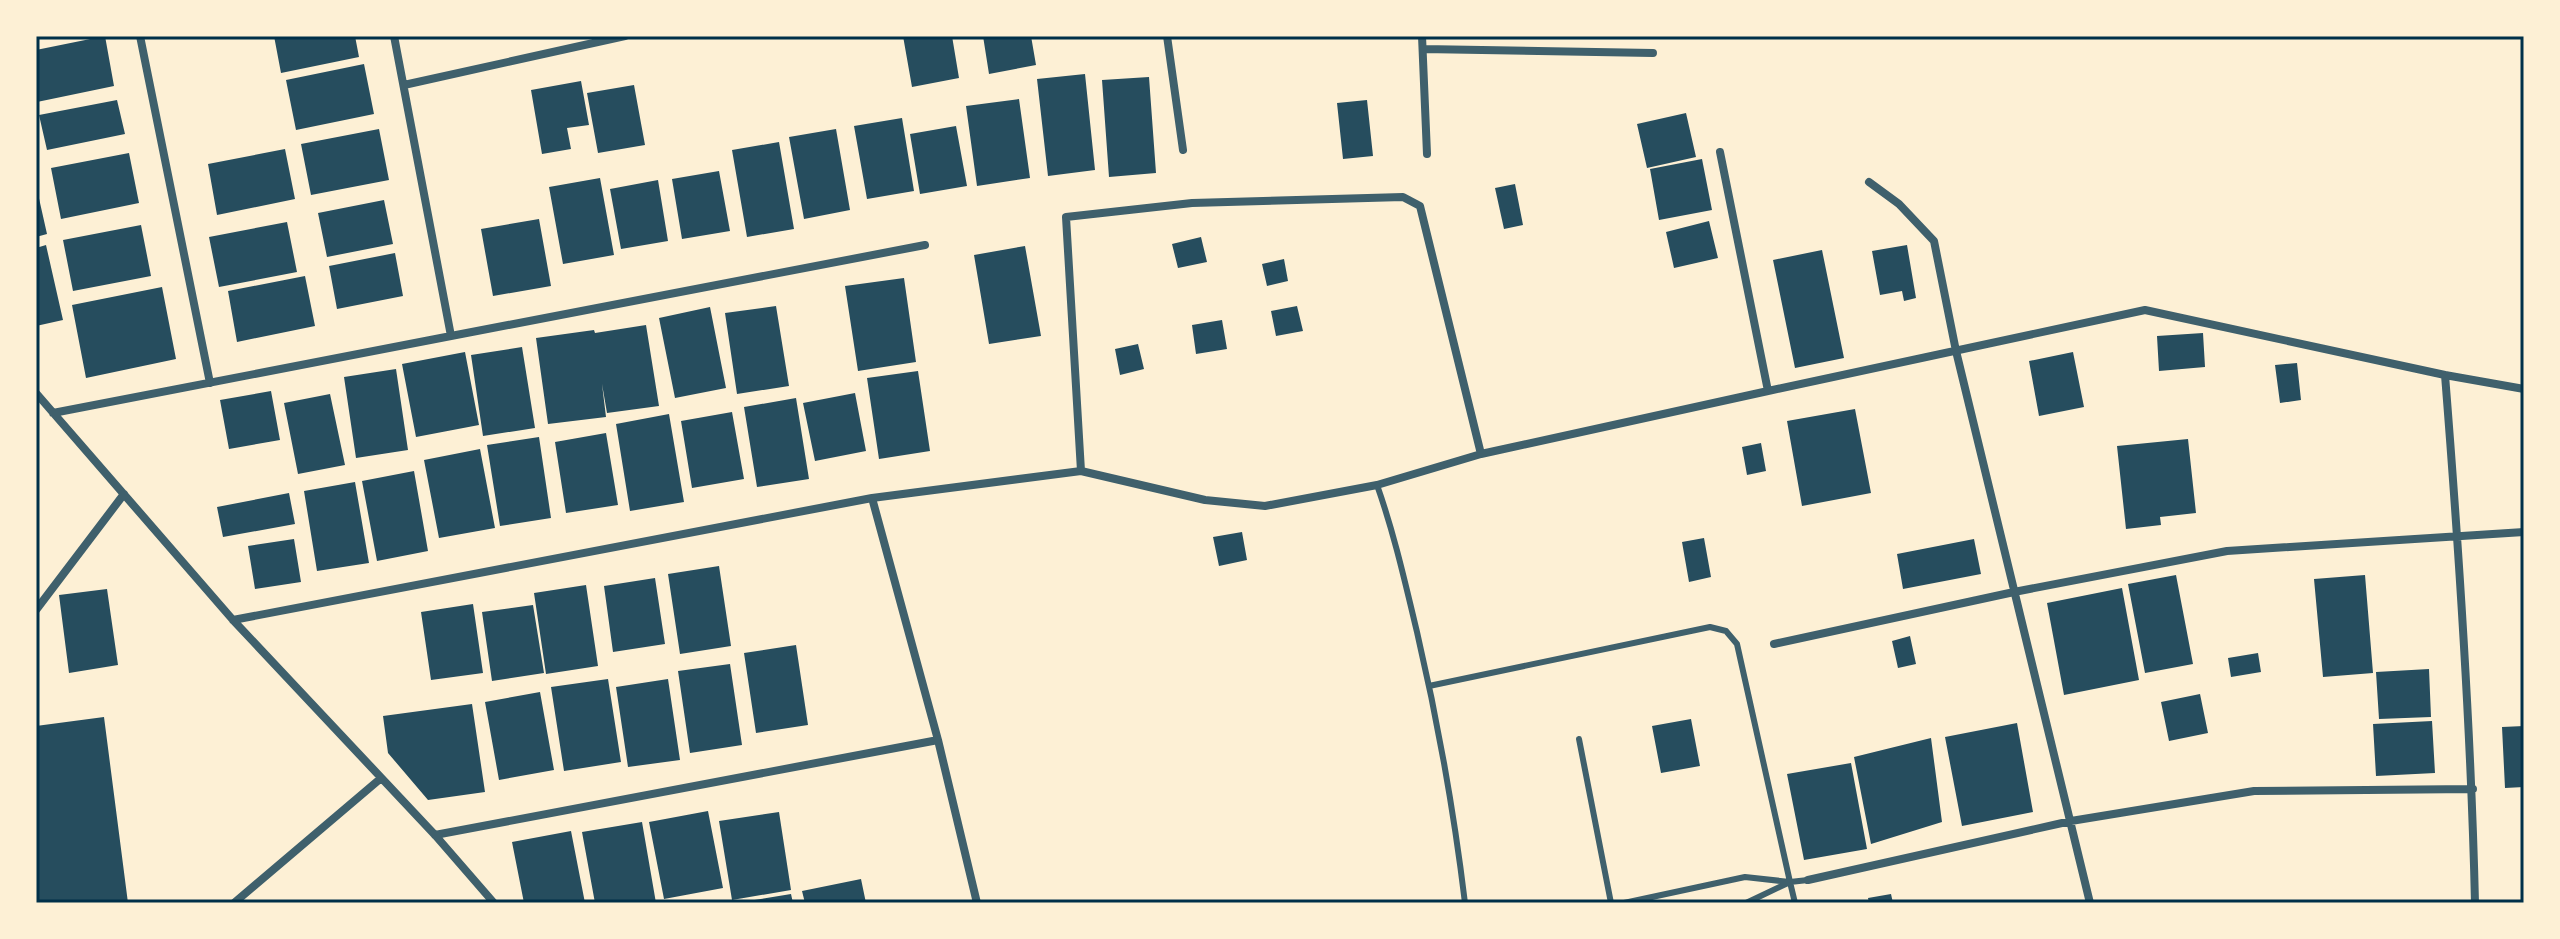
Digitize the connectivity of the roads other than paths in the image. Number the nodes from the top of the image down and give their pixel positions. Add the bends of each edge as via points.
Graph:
1 (140, 36) edge
2 (394, 36) edge
3 (625, 36) edge
4 (1167, 36) edge
5 (1422, 36) edge
6 (1423, 49) junction
7 (1653, 53) dead end
8 (404, 85) junction
9 (1183, 150) dead end
10 (1720, 152) dead end
11 (1427, 154) dead end
12 (1869, 182) dead end
13 (925, 245) dead end
14 (451, 336) junction
15 (1956, 351) junction
16 (2445, 375) junction
17 (210, 383) junction
18 (2524, 389) edge
19 (1768, 391) junction
20 (36, 393) edge
21 (53, 413) junction
22 (1481, 454) junction
23 (1081, 471) junction
24 (1377, 485) junction
25 (124, 494) junction
26 (872, 498) junction
27 (2524, 532) edge
28 (2458, 535) junction
29 (2014, 592) junction
30 (36, 610) edge
31 (233, 620) junction
32 (1774, 644) dead end
33 (1429, 686) junction
34 (1579, 739) dead end
35 (938, 740) junction
36 (380, 779) junction
37 (2473, 789) junction
38 (2071, 821) junction
39 (435, 835) junction
40 (1808, 880) joint
41 (1790, 882) junction
42 (234, 903) edge
43 (494, 903) edge
44 (977, 903) edge
45 (1465, 903) edge
46 (1611, 903) edge
47 (1624, 903) edge
48 (1746, 903) edge
49 (1795, 903) edge
50 (2090, 903) edge
51 (2475, 903) edge

1 - 17 street
2 - 8 street
3 - 8 street
4 - 9 street
5 - 6 street
6 - 7 street
6 - 11 street
8 - 14 street
10 - 19 street
12 - 15 street via 1934,241
13 - 14 street
14 - 17 street
15 - 16 street via 2145,310
15 - 19 street
15 - 29 street
16 - 18 street
16 - 28 street
17 - 21 street
19 - 22 street
20 - 21 street
21 - 25 street
22 - 23 street via 1420,206 1403,197 1192,203 1066,217
22 - 24 street
23 - 24 street via 1205,500 1265,506
23 - 26 street
24 - 33 lane
25 - 30 street
25 - 31 street
26 - 31 street
26 - 35 street
27 - 28 street
28 - 29 street via 2227,551
28 - 37 street
29 - 32 street
29 - 38 street
31 - 36 street
33 - 41 lane via 1710,627 1726,631 1737,644
33 - 45 lane
34 - 46 lane
35 - 39 street
35 - 44 street
36 - 39 street
36 - 42 street
37 - 38 street via 2254,791
37 - 51 street
38 - 40 street
38 - 50 street
39 - 43 street
40 - 41 lane
41 - 47 lane via 1745,877
41 - 48 lane
41 - 49 lane

